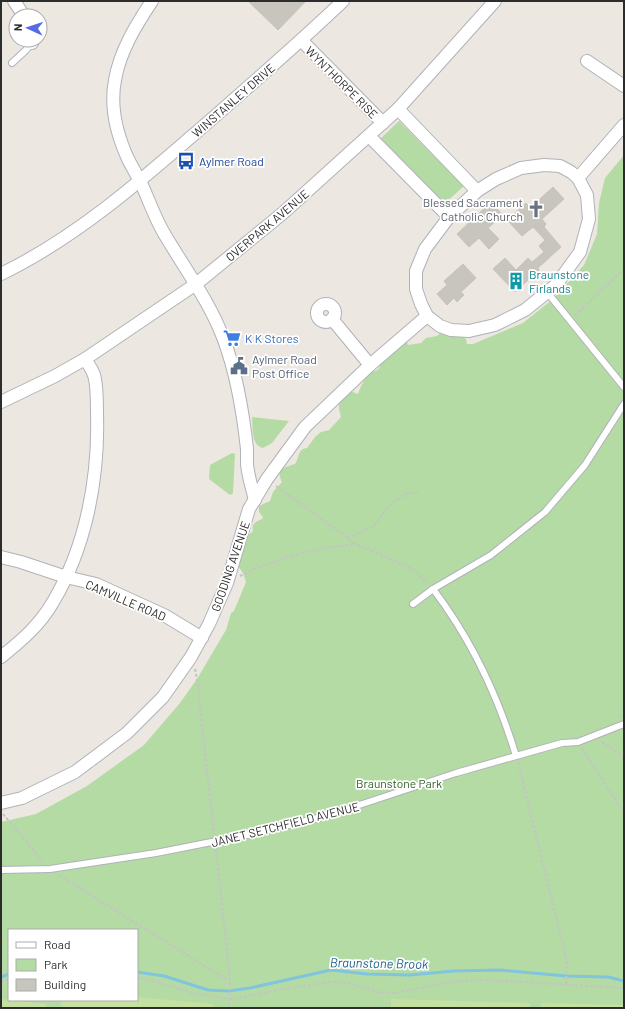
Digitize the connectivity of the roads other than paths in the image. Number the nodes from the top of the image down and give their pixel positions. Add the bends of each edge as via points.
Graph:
1 (152, 1) edge
2 (343, 1) edge
3 (495, 1) edge
4 (302, 41) junction
5 (28, 48) edge
6 (587, 61) dead end
7 (12, 63) dead end
8 (624, 86) edge
9 (398, 109) junction
10 (383, 123) junction
11 (624, 125) edge
12 (369, 136) junction
13 (578, 178) junction
14 (140, 181) junction
15 (477, 191) junction
16 (449, 217) junction
17 (1, 274) edge
18 (196, 284) junction
19 (547, 292) junction
20 (427, 316) junction
21 (332, 320) dead end
22 (85, 359) junction
23 (370, 365) junction
24 (624, 387) edge
25 (1, 402) edge
26 (624, 404) edge
27 (255, 500) junction
28 (1, 557) edge
29 (66, 577) junction
30 (433, 589) junction
31 (413, 604) dead end
32 (202, 638) junction
33 (1, 657) edge
34 (624, 724) edge
35 (516, 756) junction
36 (1, 803) edge
37 (1, 870) edge

1 - 14 street via 119,62 113,100 122,144
2 - 4 street, WINSTANLEY DRIVE
3 - 9 street, OVERPARK AVENUE
4 - 10 street, WYNTHORPE RISE
4 - 14 street, WINSTANLEY DRIVE
5 - 7 lane
6 - 8 street
9 - 10 street, OVERPARK AVENUE
9 - 15 street, WYNTHORPE RISE
10 - 12 street, OVERPARK AVENUE
11 - 13 street
12 - 16 street, WYNTHORPE RISE
12 - 18 street, OVERPARK AVENUE via 283,213
13 - 15 street via 560,166 536,166 521,168
13 - 19 street via 587,195 589,219 580,252 556,285
14 - 17 street, WINSTANLEY DRIVE via 79,228 21,265
14 - 18 street via 164,234
15 - 16 street
16 - 20 street via 425,249 416,271 416,289
18 - 22 street, OVERPARK AVENUE
18 - 27 street via 224,340 235,378 242,414 247,465
19 - 20 street via 525,310 496,325 469,331 440,326
19 - 24 lane
20 - 23 street, GOODING AVENUE
21 - 23 street
22 - 25 street, OVERPARK AVENUE
22 - 29 street via 94,375 98,438 90,503
23 - 27 street, GOODING AVENUE via 305,427
26 - 30 lane via 585,465 544,512 491,555
27 - 32 street, GOODING AVENUE via 249,509 227,583
28 - 29 street, CAMVILLE ROAD
29 - 32 street, CAMVILLE ROAD via 96,584 132,600 164,615
29 - 33 street via 41,621
30 - 31 lane
30 - 35 lane via 462,630 495,694
32 - 36 street, GOODING AVENUE via 163,696 127,733 74,772 22,798
34 - 35 lane, JANET SETCHFIELD AVENUE via 578,742 562,743
35 - 37 lane, JANET SETCHFIELD AVENUE via 326,816 215,842 50,869

